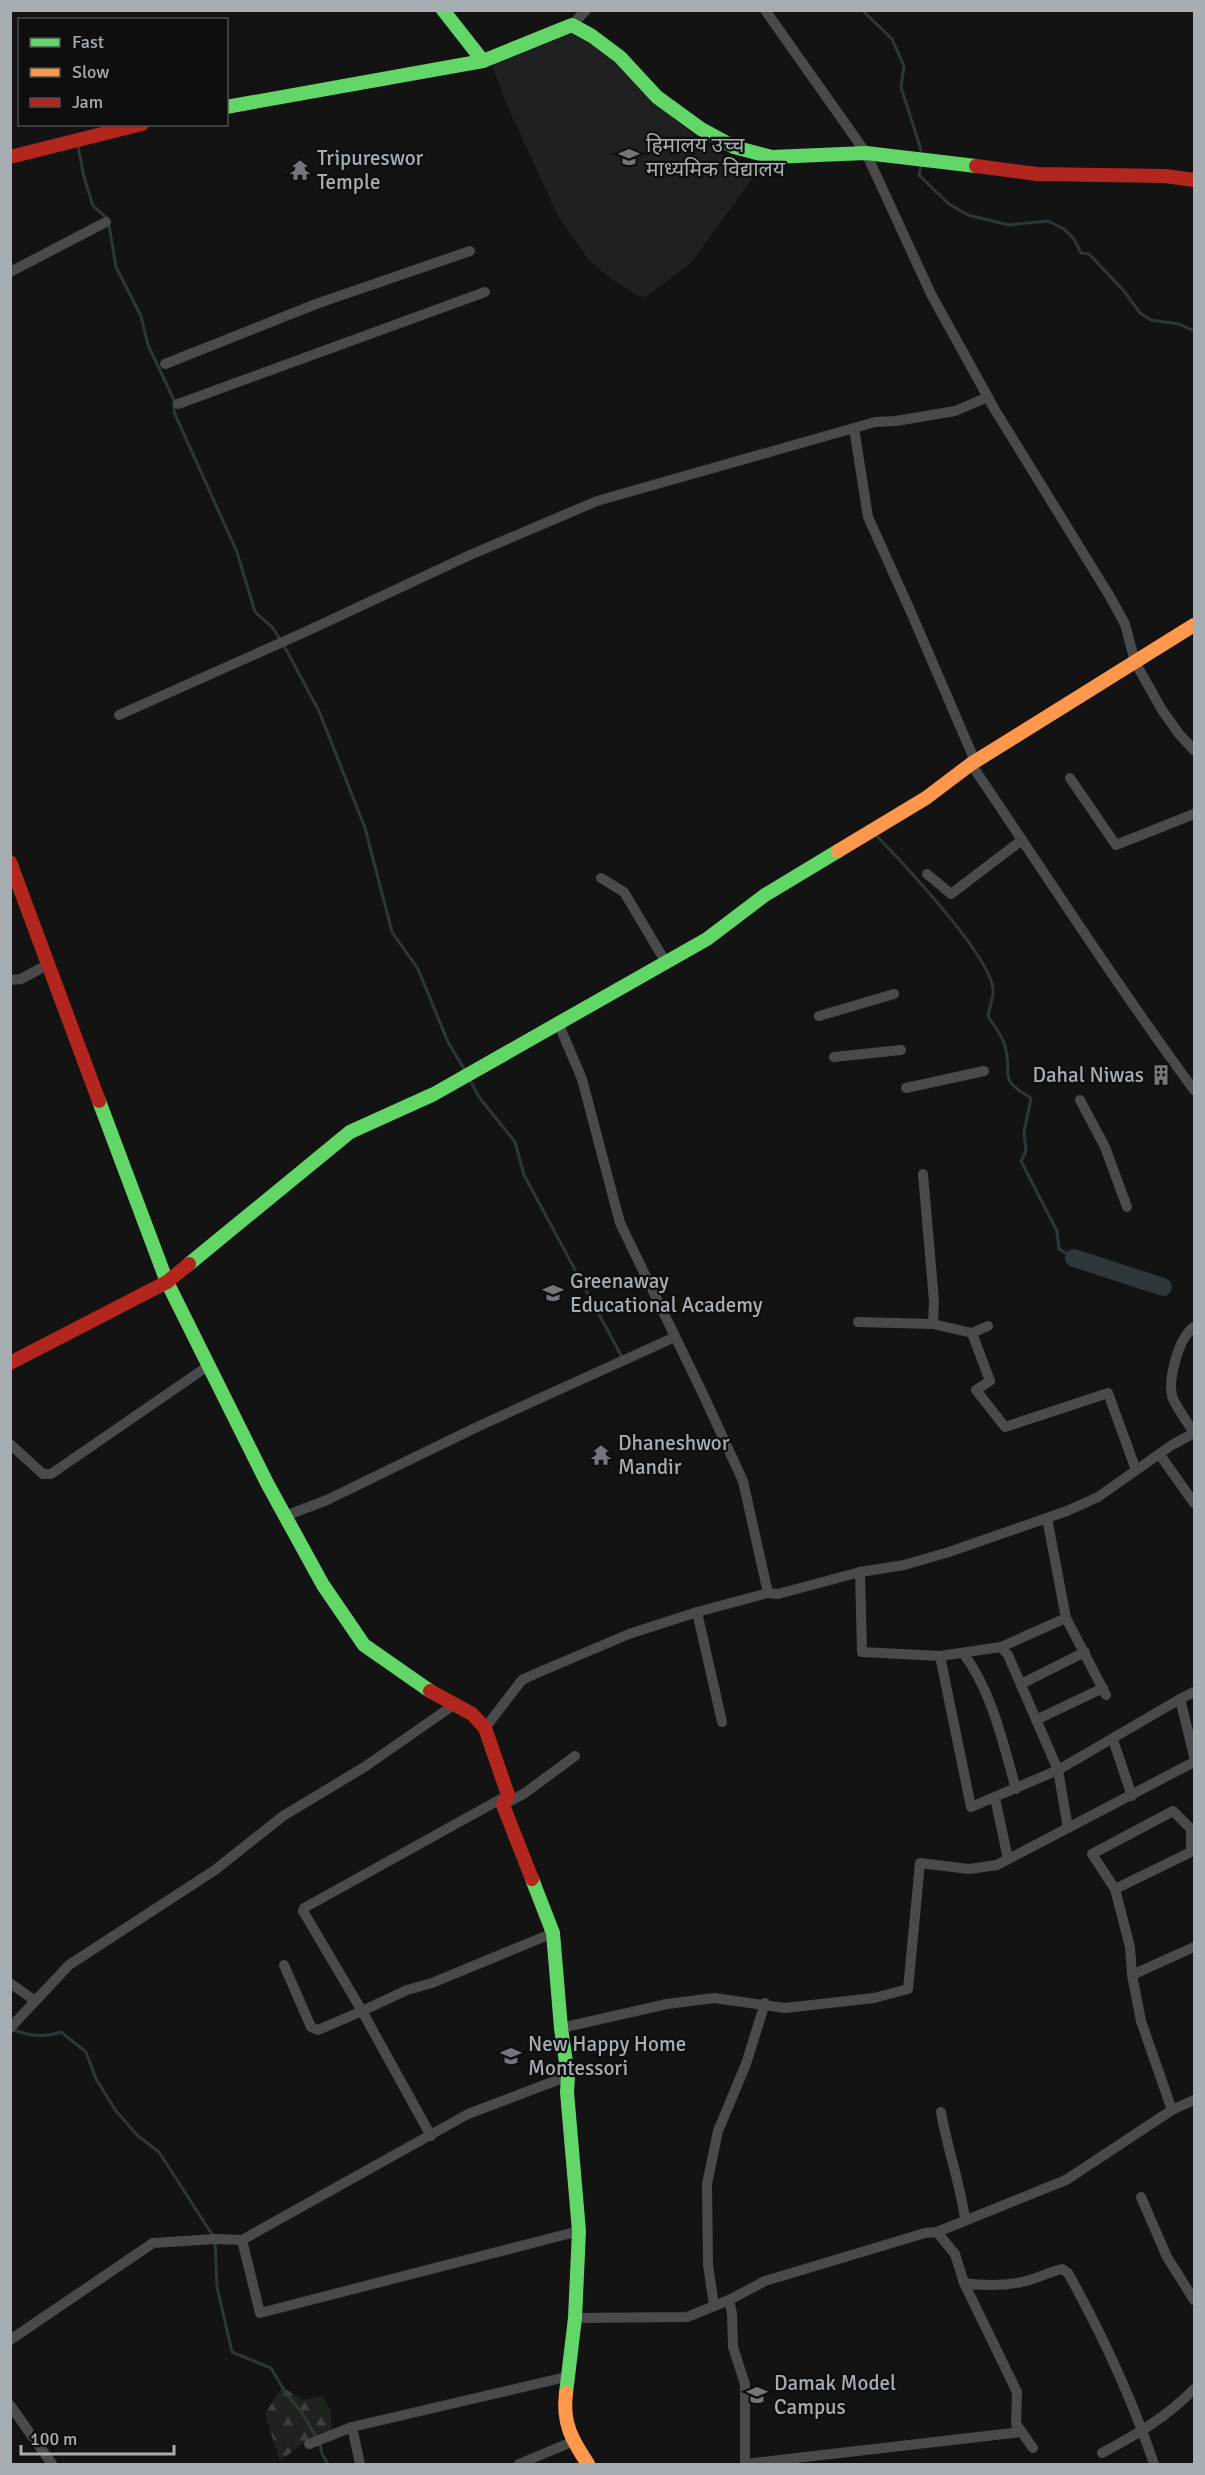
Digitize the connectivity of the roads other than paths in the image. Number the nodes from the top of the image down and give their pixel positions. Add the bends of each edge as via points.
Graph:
1 (443, 10) edge
2 (586, 10) edge
3 (765, 10) edge
4 (572, 26) junction
5 (483, 61) junction
6 (228, 107) edge
7 (134, 126) edge
8 (866, 153) junction
9 (10, 157) edge
10 (1194, 180) edge
11 (106, 222) dead end
12 (470, 251) dead end
13 (10, 272) edge
14 (485, 292) dead end
15 (165, 364) dead end
16 (988, 397) junction
17 (178, 404) dead end
18 (854, 428) junction
19 (1194, 625) edge
20 (1135, 662) junction
21 (119, 715) dead end
22 (1194, 750) edge
23 (973, 763) junction
24 (1071, 777) dead end
25 (1194, 814) edge
26 (1022, 840) junction
27 (10, 862) edge
28 (927, 874) dead end
29 (601, 878) dead end
30 (665, 962) junction
31 (47, 965) junction
32 (10, 980) edge
33 (894, 994) dead end
34 (819, 1016) dead end
35 (560, 1025) junction
36 (901, 1050) dead end
37 (834, 1057) dead end
38 (984, 1071) dead end
39 (906, 1088) dead end
40 (1194, 1090) edge
41 (1080, 1100) dead end
42 (923, 1174) dead end
43 (1126, 1208) dead end
44 (167, 1282) junction
45 (858, 1322) dead end
46 (933, 1324) junction
47 (988, 1326) dead end
48 (1194, 1327) edge
49 (972, 1333) junction
50 (675, 1337) junction
51 (10, 1363) edge
52 (208, 1366) junction
53 (1194, 1433) edge
54 (10, 1444) edge
55 (1160, 1455) junction
56 (1136, 1470) junction
57 (1194, 1503) edge
58 (285, 1516) junction
59 (1047, 1518) junction
60 (860, 1572) junction
61 (768, 1593) junction
62 (697, 1612) junction
63 (1066, 1618) junction
64 (1001, 1647) junction
65 (1085, 1652) junction
66 (963, 1653) junction
67 (940, 1656) junction
68 (1021, 1684) junction
69 (1194, 1692) edge
70 (1180, 1699) junction
71 (455, 1704) junction
72 (1036, 1720) junction
73 (722, 1722) dead end
74 (484, 1728) junction
75 (1113, 1740) junction
76 (575, 1756) dead end
77 (1194, 1756) edge
78 (1194, 1762) edge
79 (1058, 1770) junction
80 (1016, 1789) junction
81 (1132, 1796) junction
82 (994, 1798) junction
83 (506, 1800) junction
84 (1068, 1828) junction
85 (1193, 1851) edge
86 (1008, 1859) junction
87 (1115, 1889) junction
88 (553, 1933) junction
89 (1194, 1947) edge
90 (284, 1965) dead end
91 (1132, 1975) junction
92 (10, 1983) edge
93 (34, 2000) junction
94 (765, 2003) junction
95 (362, 2011) junction
96 (10, 2028) edge
97 (561, 2028) junction
98 (568, 2076) junction
99 (1194, 2100) edge
100 (1172, 2110) junction
101 (941, 2112) dead end
102 (431, 2136) junction
103 (1142, 2197) dead end
104 (965, 2219) junction
105 (579, 2231) junction
106 (937, 2232) junction
107 (242, 2240) junction
108 (1194, 2274) edge
109 (1183, 2279) junction
110 (964, 2283) junction
111 (729, 2300) junction
112 (1194, 2300) edge
113 (714, 2304) junction
114 (574, 2318) junction
115 (10, 2340) edge
116 (566, 2377) junction
117 (1194, 2389) edge
118 (10, 2405) edge
119 (352, 2427) junction
120 (1143, 2431) junction
121 (1021, 2432) junction
122 (574, 2441) junction
123 (309, 2444) dead end
124 (1033, 2448) dead end
125 (1102, 2453) dead end
126 (52, 2464) edge
127 (360, 2464) edge
128 (519, 2464) edge
129 (588, 2464) edge
130 (745, 2464) edge
131 (1154, 2464) edge

1 - 5 street
2 - 4 street
3 - 8 street
4 - 5 street
4 - 8 street via 620,57 657,97 734,147 772,157
5 - 6 street
7 - 9 street
8 - 10 street via 1037,174
8 - 16 street via 931,294
11 - 13 street
12 - 15 street via 316,304
14 - 17 street
16 - 18 street via 955,411
16 - 20 street via 1109,595 1125,624
18 - 21 street via 597,501
18 - 23 street via 868,517
19 - 20 street
20 - 22 street via 1168,720
20 - 23 street
23 - 26 street
23 - 30 street via 926,798 765,895 707,939
24 - 25 street via 1116,845
26 - 28 street via 951,894
26 - 40 street
27 - 31 street
29 - 30 street via 624,892
30 - 35 street
31 - 32 street via 21,979
31 - 44 street
33 - 34 street
35 - 44 street via 434,1094 350,1132
35 - 50 street via 582,1079 620,1223
36 - 37 street
38 - 39 street
41 - 43 street via 1105,1147
42 - 46 street
44 - 51 street
44 - 52 street
45 - 46 street
46 - 49 street
47 - 49 street
48 - 53 street via 1187,1332 1177,1354 1172,1396
49 - 56 street via 990,1381 976,1390 1005,1427 1108,1394
50 - 58 street
50 - 61 street via 742,1481
52 - 54 street via 51,1474 43,1474
52 - 58 street
53 - 55 street
55 - 56 street
55 - 57 street
56 - 59 street via 1098,1497
58 - 71 street via 323,1585 364,1645 427,1690
59 - 60 street via 904,1565
59 - 63 street
60 - 61 street via 778,1594
60 - 67 street via 862,1652
61 - 62 street
62 - 73 street
62 - 74 street via 629,1634 522,1680
63 - 64 street
63 - 65 street
64 - 66 street
64 - 68 street
65 - 68 street
65 - 72 street via 1105,1691
66 - 67 street
66 - 80 street via 984,1690
67 - 82 street via 971,1808
68 - 72 street
69 - 70 street
70 - 75 street
70 - 77 street
71 - 74 street via 472,1714
71 - 93 street via 366,1766 283,1816 215,1870 69,1965
72 - 79 street
74 - 83 street
75 - 79 street
75 - 81 street
76 - 83 street via 525,1793
78 - 81 street
79 - 80 street
79 - 84 street
80 - 82 street
81 - 84 street
82 - 86 street
83 - 88 street
83 - 95 street via 304,1908
84 - 86 street
85 - 87 street
85 - 87 street via 1191,1829 1173,1811 1092,1854
86 - 94 street via 969,1869 920,1863 908,1989 829,2005 785,2008
87 - 91 street via 1130,1947
88 - 95 street
88 - 97 street
89 - 91 street
90 - 95 street via 311,2027 318,2030
91 - 100 street via 1141,2021
92 - 93 street
93 - 96 street
94 - 97 street via 714,1998 667,2004
94 - 113 street via 746,2064 718,2131 707,2184 708,2265
95 - 102 street
97 - 98 street
98 - 102 street via 468,2114
98 - 105 street
99 - 100 street
100 - 104 street via 1066,2180
101 - 104 street
102 - 107 street
103 - 109 street via 1167,2257
104 - 106 street
105 - 107 street via 260,2313
105 - 114 street
106 - 110 street via 955,2254
106 - 111 street via 765,2281
107 - 115 street via 153,2243
108 - 109 street
109 - 112 street
110 - 120 street via 989,2286 1029,2281 1062,2270 1068,2273
110 - 121 street via 1017,2392 1016,2424
111 - 113 street
111 - 130 street via 733,2347 745,2384
113 - 114 street via 687,2317
114 - 116 street
116 - 119 street
116 - 122 street via 564,2407
117 - 120 street
118 - 126 street
119 - 123 street
119 - 127 street
120 - 125 street
120 - 131 street
121 - 124 street
121 - 130 street
122 - 128 street
122 - 129 street

